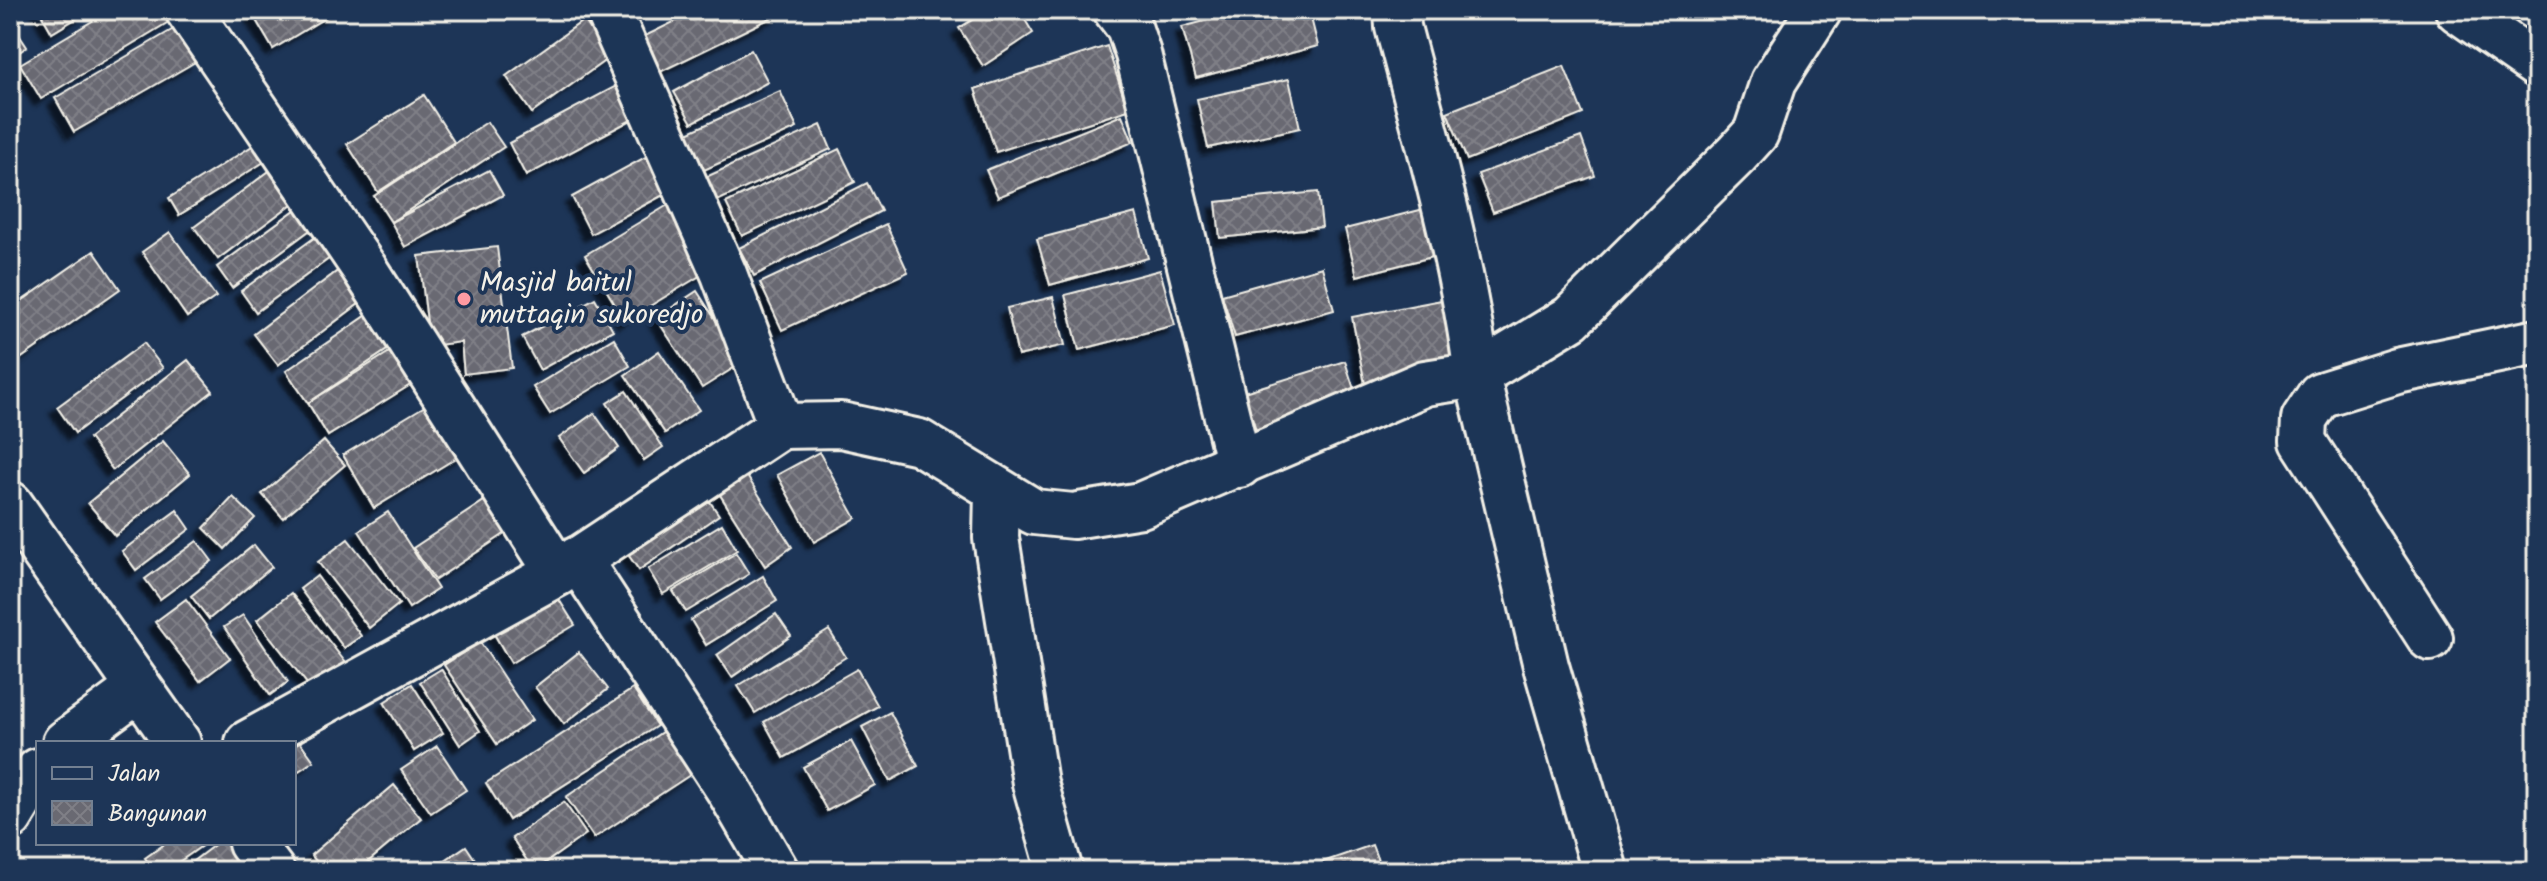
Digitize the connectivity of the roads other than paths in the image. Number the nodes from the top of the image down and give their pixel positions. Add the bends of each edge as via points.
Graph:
1 (188, 10) edge
2 (608, 10) edge
3 (1116, 10) edge
4 (1397, 10) edge
5 (1819, 10) edge
6 (2458, 10) edge
7 (2537, 65) edge
8 (2537, 342) edge
9 (1477, 375) junction
10 (781, 426) junction
11 (1239, 465) junction
12 (997, 491) junction
13 (10, 504) edge
14 (568, 566) junction
15 (2430, 638) dead end
16 (139, 688) junction
17 (68, 741) edge
18 (177, 741) edge
19 (252, 741) edge
20 (36, 774) edge
21 (10, 817) edge
22 (252, 845) edge
23 (272, 871) edge
24 (776, 871) edge
25 (1060, 871) edge
26 (1605, 871) edge

1 - 14 street
2 - 10 street via 724,274
3 - 11 street via 1129,27 1138,54
4 - 9 street via 1445,203
5 - 9 street via 1773,82 1756,133 1737,154 1571,318
6 - 7 street
8 - 15 street via 2353,383 2320,395 2304,419 2303,441
9 - 11 street via 1425,383
9 - 26 street via 1546,666
10 - 12 street via 841,425 919,442
10 - 14 street
11 - 12 street via 1141,505 1073,516 1034,512
12 - 25 street via 996,538 1035,783
13 - 16 street
14 - 19 street
14 - 24 street via 729,790
16 - 17 street
16 - 18 street
20 - 21 street
22 - 23 street

